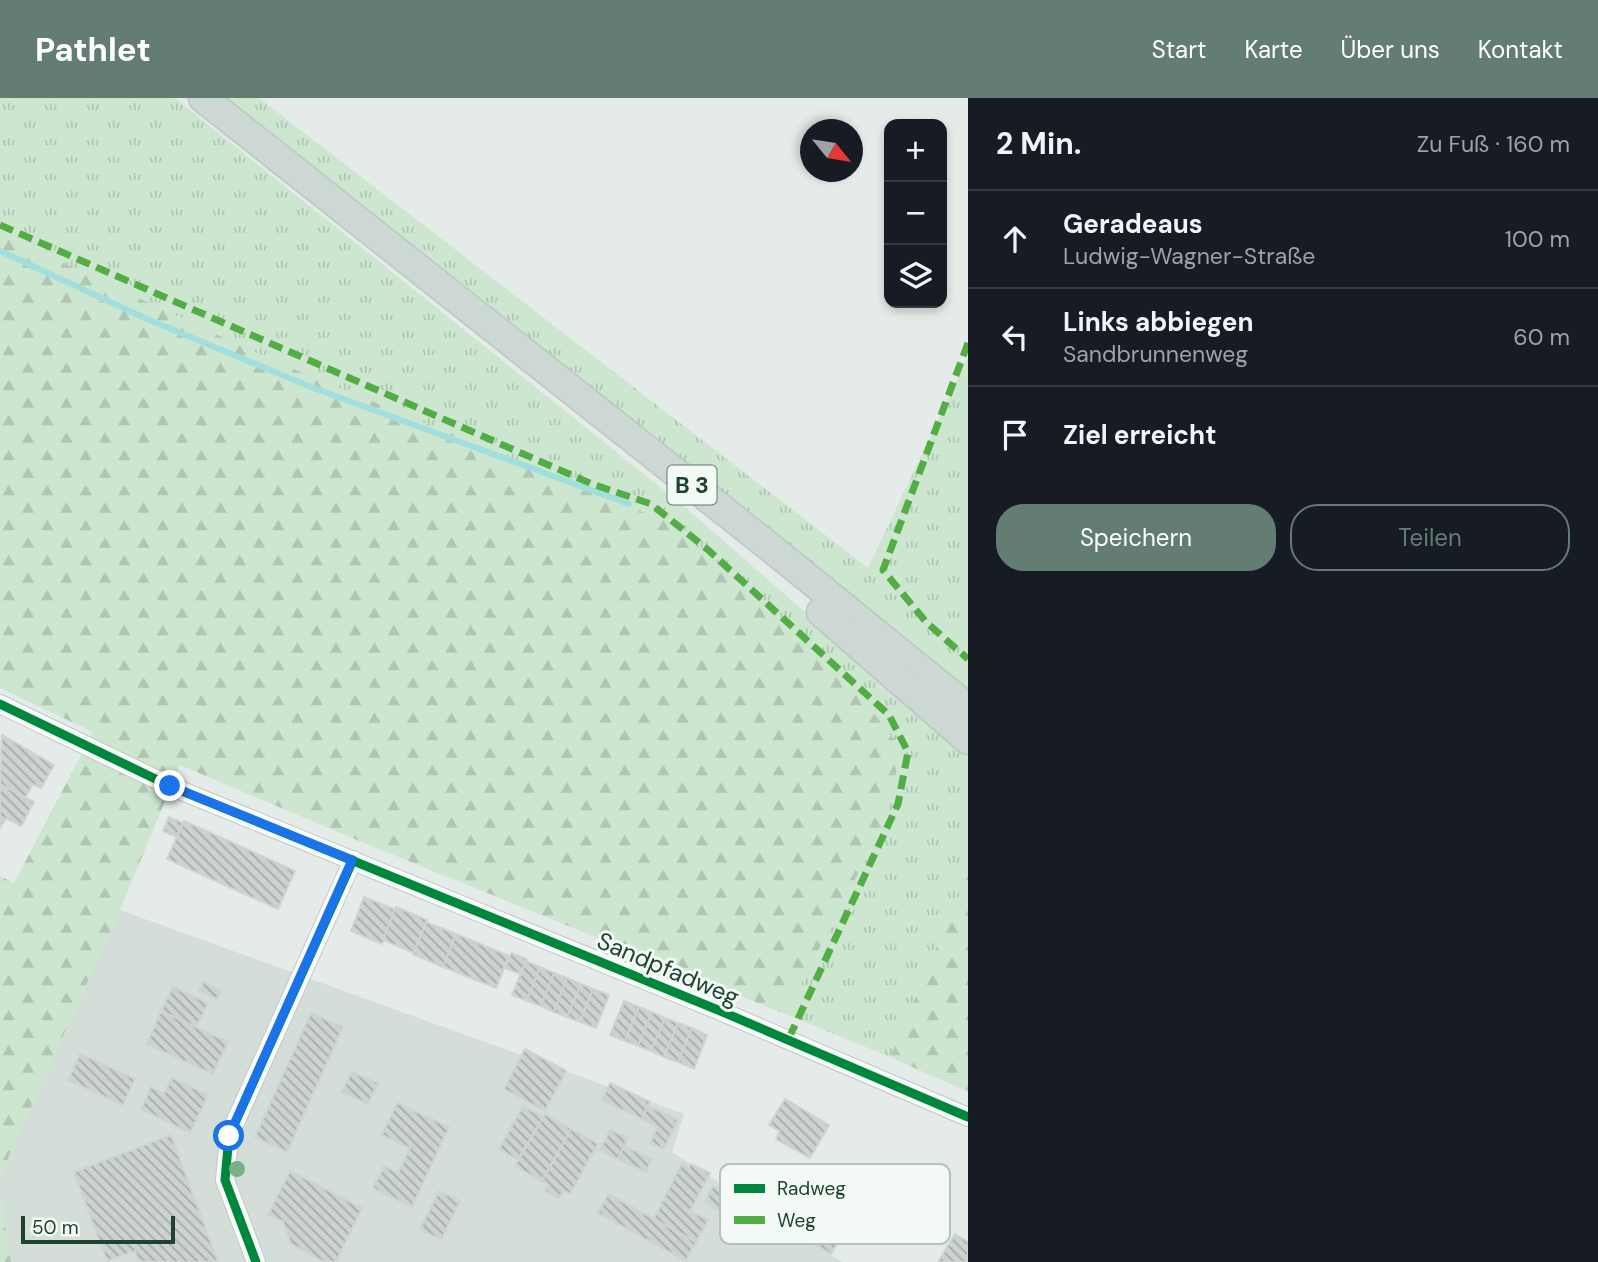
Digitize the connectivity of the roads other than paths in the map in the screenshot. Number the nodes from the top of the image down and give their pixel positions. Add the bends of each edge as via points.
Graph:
1 (202, 98) edge
2 (413, 266) junction
3 (0, 704) edge
4 (968, 708) edge
5 (968, 740) edge
6 (352, 860) junction
7 (968, 1117) edge
8 (256, 1262) edge

1 - 2 main road, B 3
2 - 4 main road, B 3
2 - 5 main road, B 3
3 - 6 street, Sandpfadweg via 170,786
6 - 7 street, Sandpfadweg
6 - 8 street via 229,1136 225,1180

